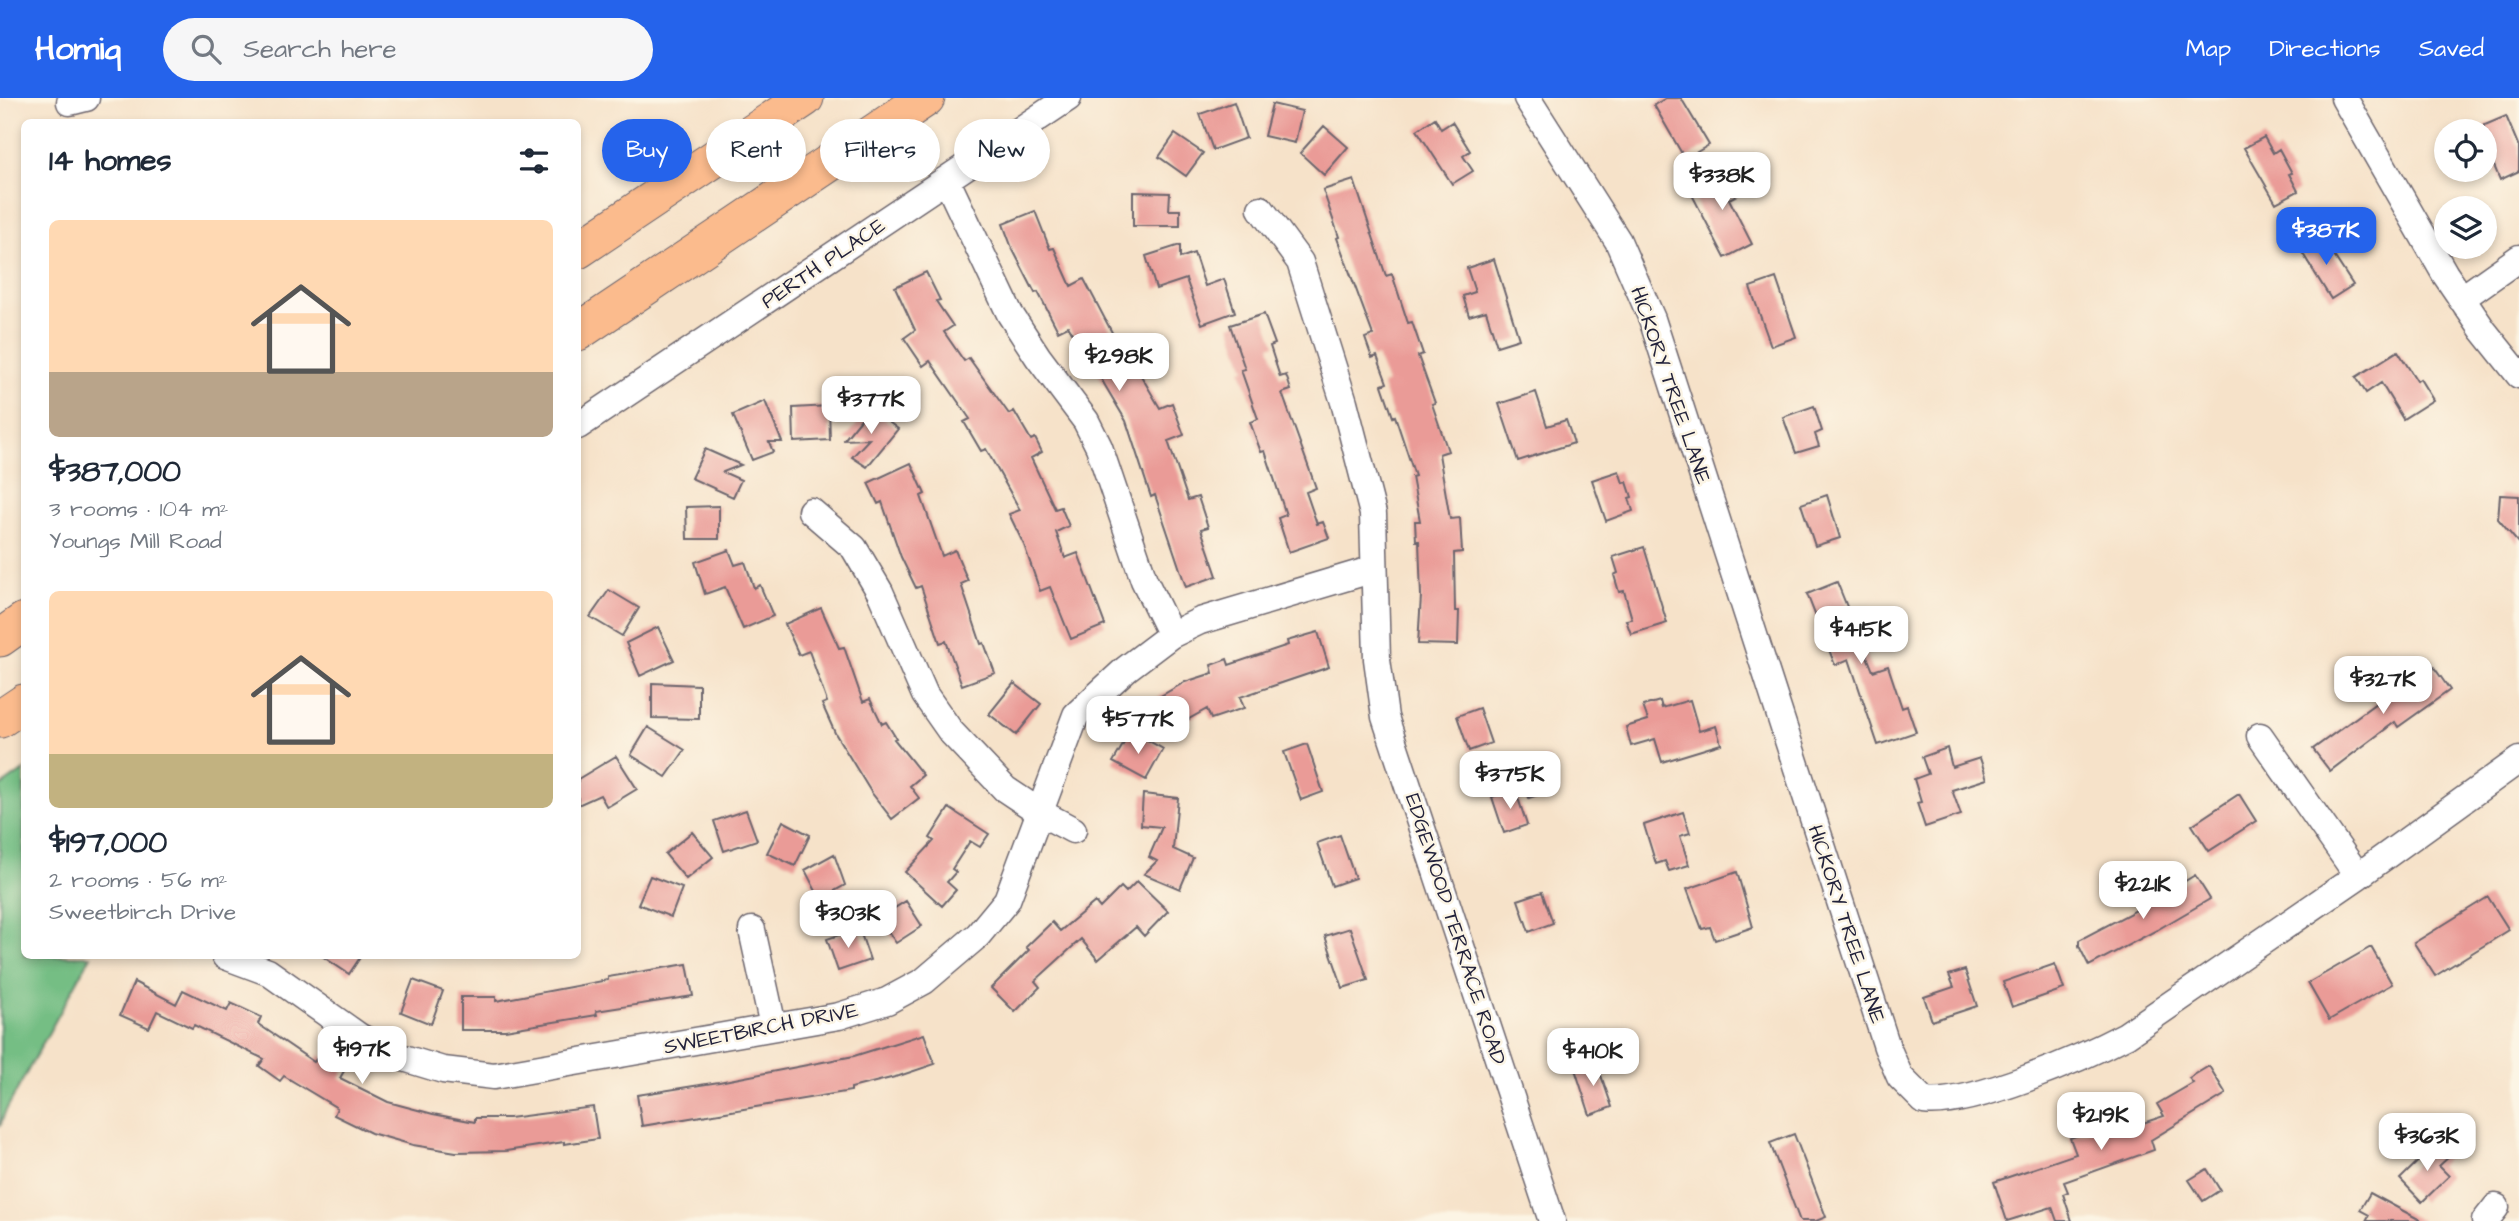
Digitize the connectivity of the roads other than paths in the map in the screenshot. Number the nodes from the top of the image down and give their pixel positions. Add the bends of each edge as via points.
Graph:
1 (804, 98) edge
2 (926, 98) edge
3 (1068, 98) edge
4 (1527, 98) edge
5 (2344, 98) edge
6 (947, 181) junction
7 (1261, 209) dead end
8 (581, 248) edge
9 (2519, 258) edge
10 (2461, 299) junction
11 (581, 330) edge
12 (2519, 376) edge
13 (581, 424) edge
14 (811, 511) dead end
15 (1374, 569) junction
16 (21, 623) edge
17 (1171, 635) junction
18 (0, 638) edge
19 (21, 705) edge
20 (0, 719) edge
21 (2260, 736) dead end
22 (2519, 760) edge
23 (1041, 813) junction
24 (1073, 830) dead end
25 (2358, 876) junction
26 (752, 930) dead end
27 (243, 959) edge
28 (273, 964) edge
29 (773, 1026) junction
30 (1552, 1221) edge

1 - 8 highway
2 - 11 highway
3 - 6 street, PERTH PLACE
4 - 25 street, HICKORY TREE LANE via 1618,241 1652,318 1887,1047 1900,1077 1912,1090 1924,1101 1951,1101 2099,1049
5 - 10 street
6 - 13 street, PERTH PLACE
6 - 17 street via 1010,314 1086,421 1099,447 1144,580
7 - 15 street, EDGEWOOD TERRACE ROAD via 1300,262 1345,402 1373,514
9 - 10 street
10 - 12 street
14 - 23 street via 854,548 880,592 925,695 951,732 1005,789
15 - 17 street, SWEETBIRCH DRIVE via 1200,621
15 - 30 street, EDGEWOOD TERRACE ROAD via 1377,659 1385,717
16 - 18 highway
17 - 23 street, SWEETBIRCH DRIVE via 1076,715
19 - 20 highway
21 - 25 street
22 - 25 street, HICKORY TREE LANE
23 - 24 street
23 - 29 street, SWEETBIRCH DRIVE via 1007,900 978,935 924,981 887,1001 839,1016
26 - 29 street
27 - 28 street, SWEETBIRCH DRIVE
28 - 29 street, SWEETBIRCH DRIVE via 360,1037 397,1056 443,1070 494,1076

